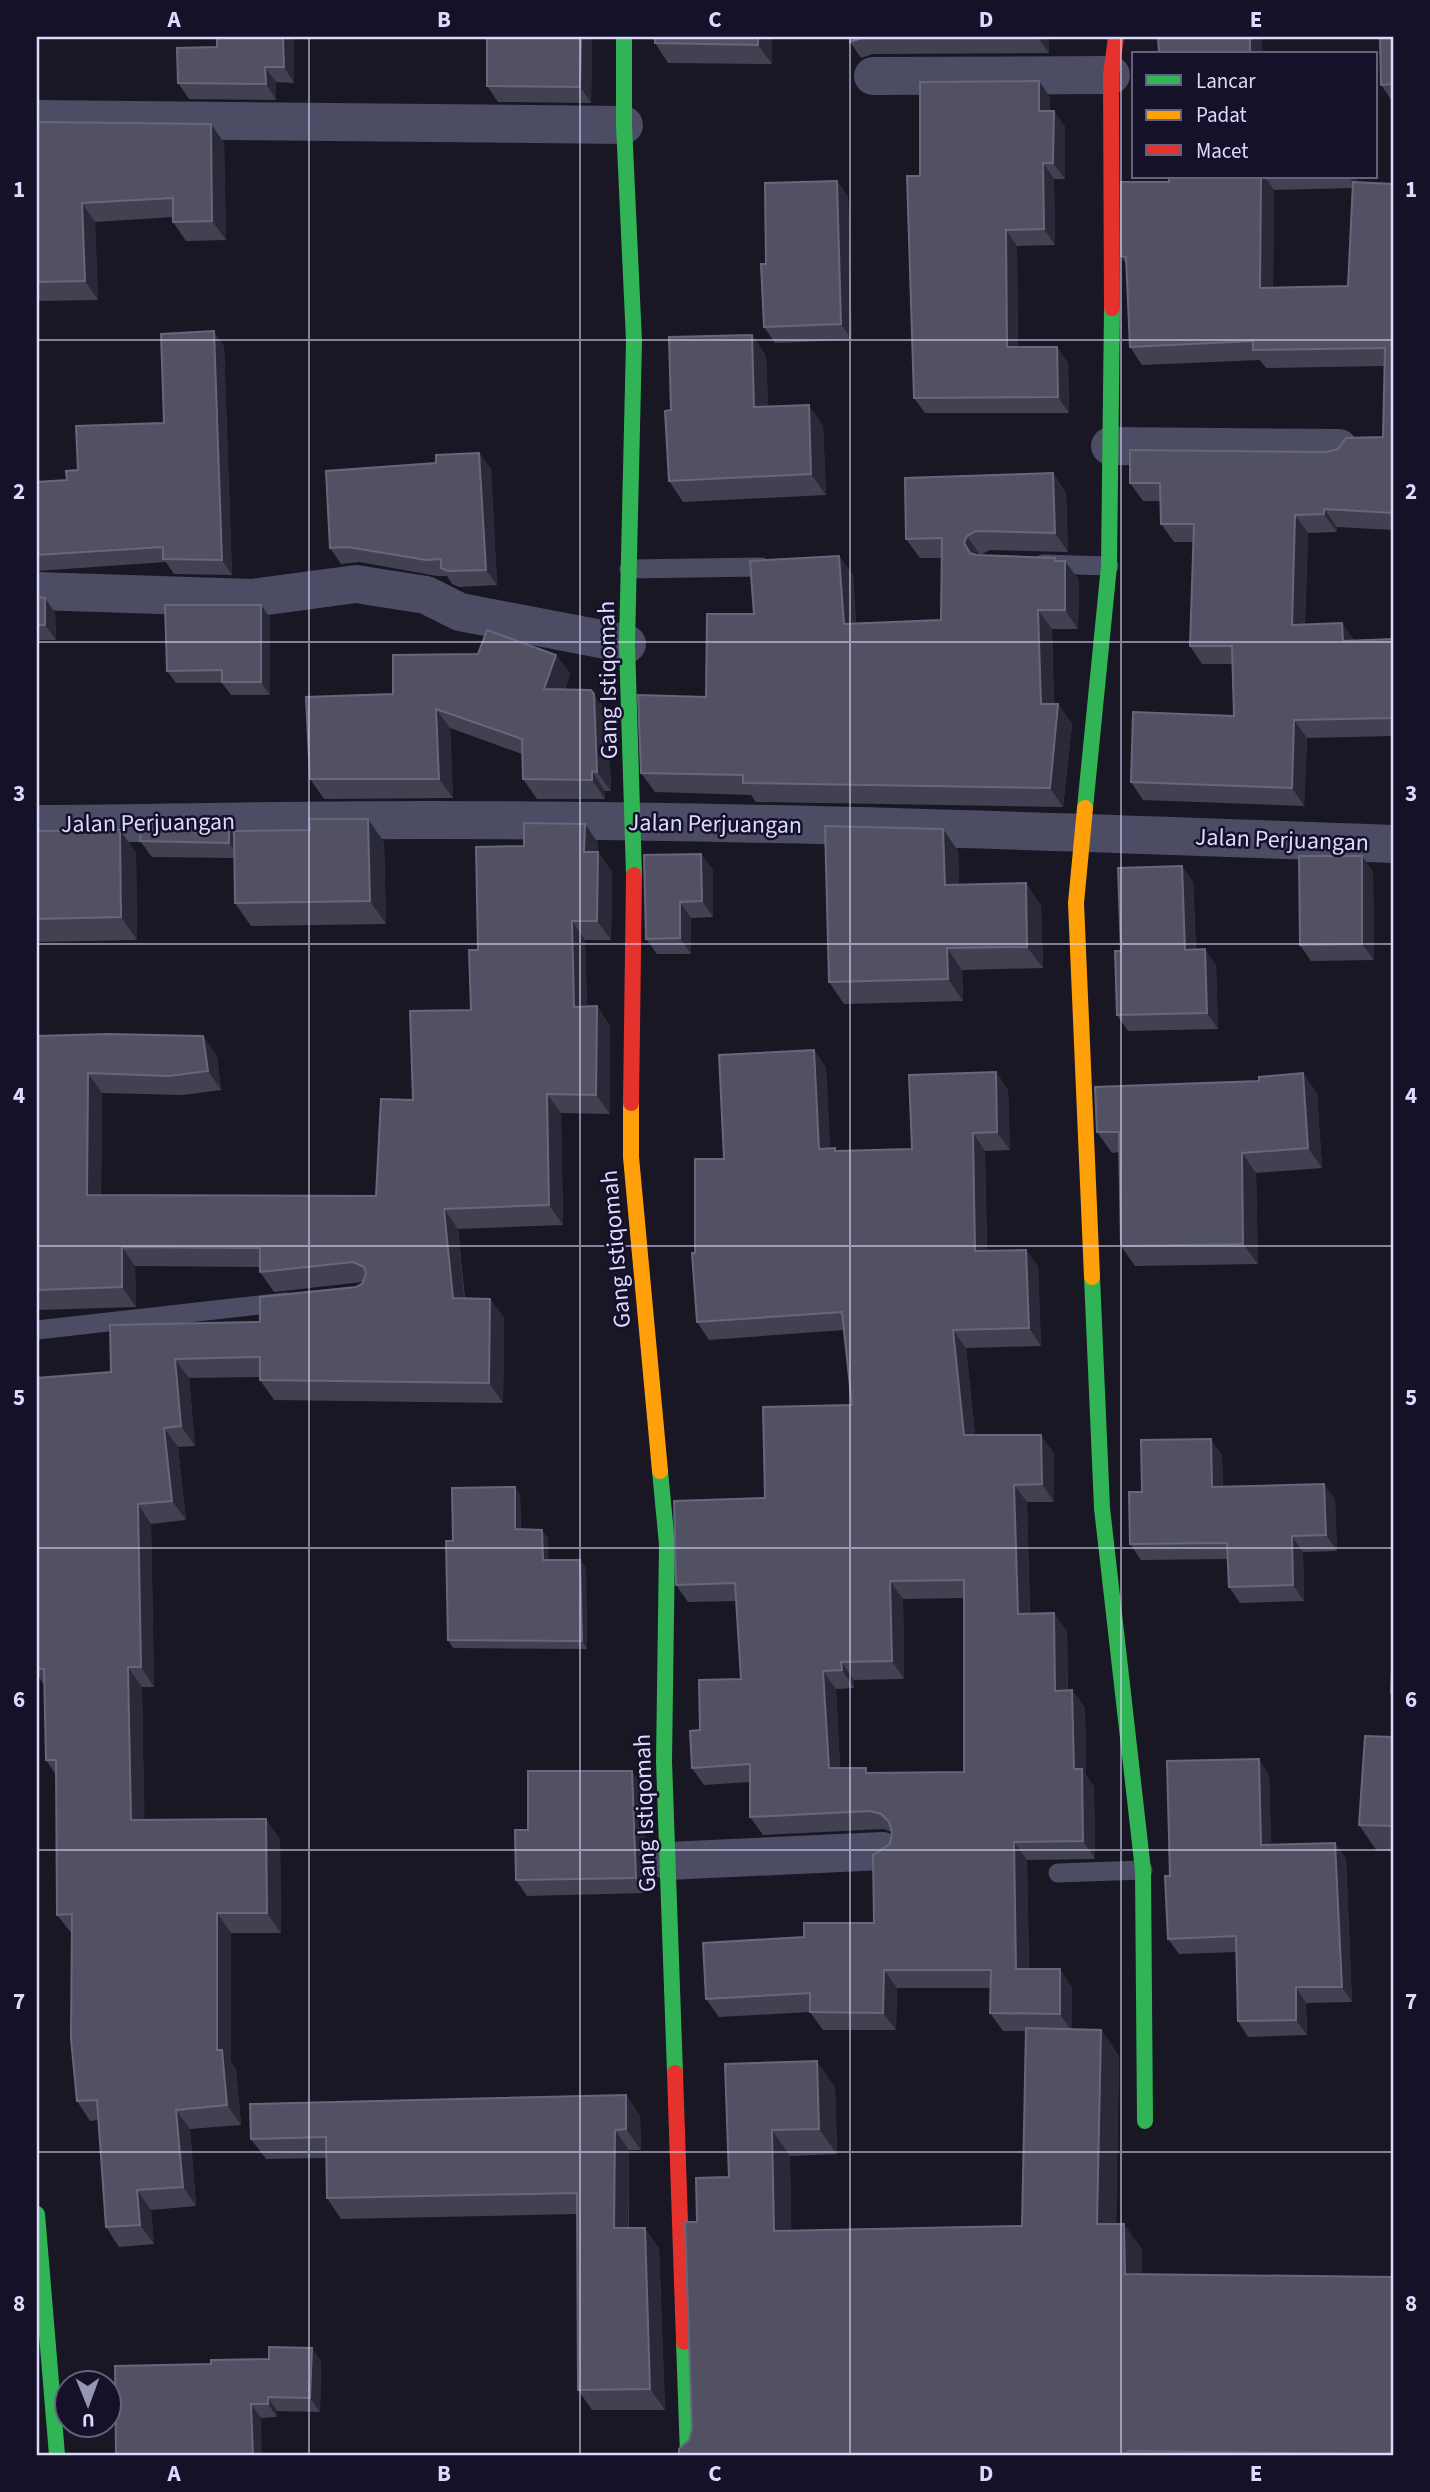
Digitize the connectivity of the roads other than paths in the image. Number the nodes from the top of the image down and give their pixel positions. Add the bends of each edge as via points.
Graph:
1 (624, 37) edge
2 (1115, 37) edge
3 (1111, 75) junction
4 (873, 76) dead end
5 (37, 119) edge
6 (624, 125) junction
7 (1110, 446) junction
8 (1339, 448) edge
9 (1030, 563) edge
10 (1109, 566) junction
11 (761, 567) edge
12 (629, 569) junction
13 (37, 591) edge
14 (627, 644) junction
15 (634, 822) junction
16 (37, 824) edge
17 (1085, 832) junction
18 (1393, 844) edge
19 (312, 1300) edge
20 (37, 1330) edge
21 (883, 1852) edge
22 (668, 1861) junction
23 (1143, 1870) junction
24 (1058, 1873) dead end
25 (1144, 2121) dead end
26 (37, 2214) edge
27 (57, 2455) edge
28 (688, 2455) edge

1 - 6 street, Gang Istiqomah
2 - 3 street
3 - 4 street
3 - 7 street
5 - 6 street
6 - 12 street, Gang Istiqomah via 634,341
7 - 8 street
7 - 10 street
9 - 10 lane
10 - 17 street
11 - 12 lane
12 - 14 street, Gang Istiqomah
13 - 14 street via 252,598 356,584 426,595 460,612
14 - 15 street, Gang Istiqomah
15 - 16 street, Jalan Perjuangan
15 - 17 street, Jalan Perjuangan
15 - 22 street, Gang Istiqomah via 631,1157 667,1544 664,1761
17 - 18 street, Jalan Perjuangan
17 - 23 street via 1076,903 1102,1508
19 - 20 lane
21 - 22 street
22 - 28 street, Gang Istiqomah
23 - 24 lane
23 - 25 street
26 - 27 street

